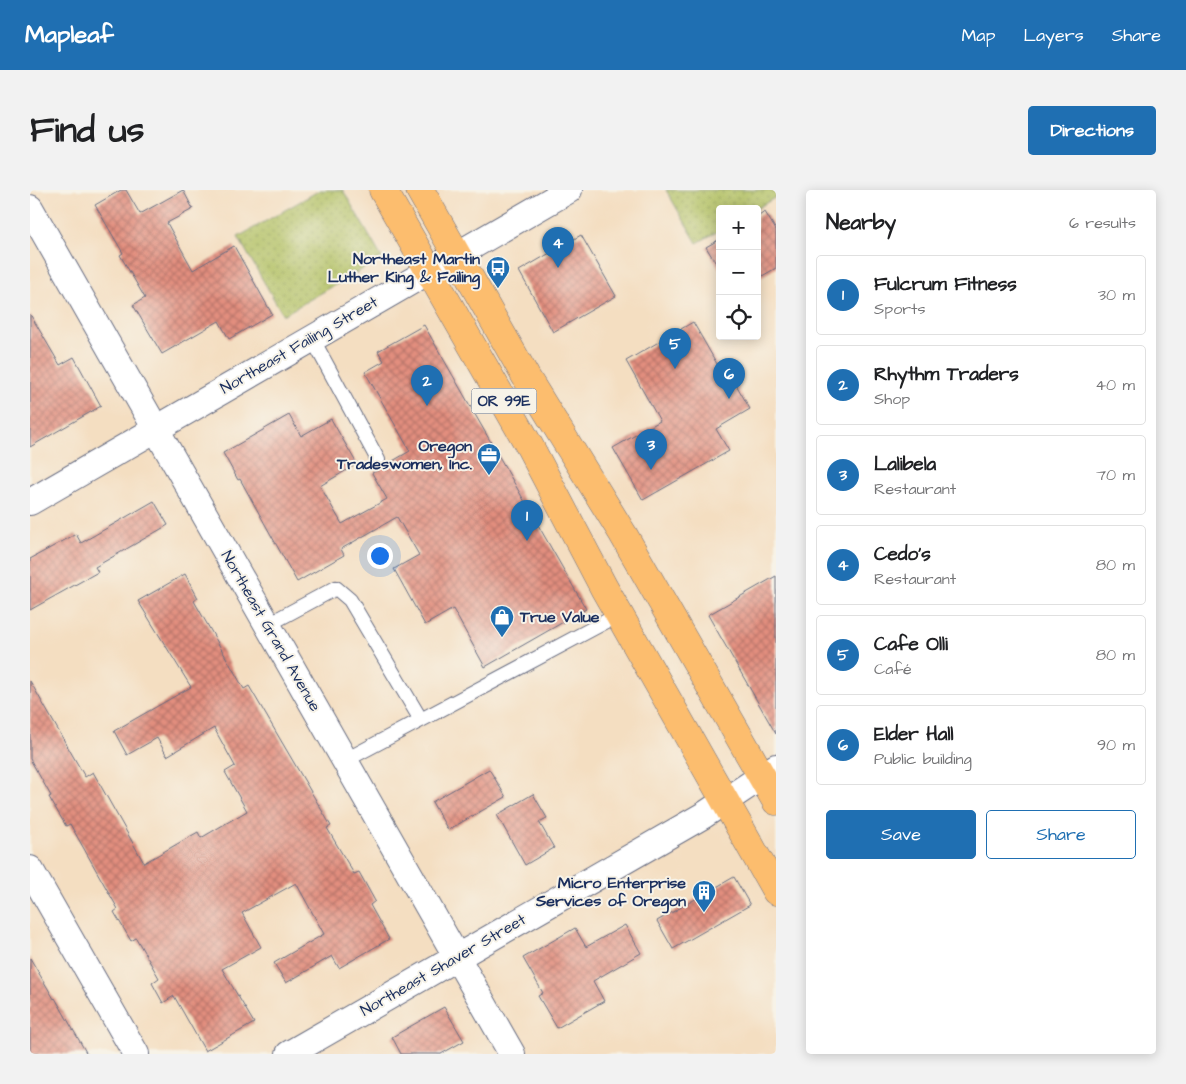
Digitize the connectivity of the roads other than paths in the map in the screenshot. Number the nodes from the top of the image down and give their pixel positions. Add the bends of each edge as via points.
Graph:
1 (383, 190) edge
2 (420, 190) edge
3 (569, 190) edge
4 (30, 208) edge
5 (457, 255) junction
6 (429, 271) junction
7 (312, 338) junction
8 (156, 428) junction
9 (378, 460) dead end
10 (30, 502) edge
11 (618, 615) junction
12 (267, 625) junction
13 (421, 720) junction
14 (344, 760) junction
15 (769, 772) edge
16 (725, 801) junction
17 (776, 801) edge
18 (30, 869) edge
19 (776, 891) edge
20 (456, 957) junction
21 (136, 1054) edge
22 (289, 1054) edge
23 (512, 1054) edge

1 - 6 main road, OR 99E
2 - 5 main road, OR 99E
3 - 5 street, Northeast Failing Street
4 - 8 street, Northeast Grand Avenue
5 - 6 street, Northeast Failing Street
5 - 15 main road, OR 99E via 526,377
6 - 7 street, Northeast Failing Street
6 - 11 main road, OR 99E via 530,447
7 - 8 street, Northeast Failing Street
7 - 9 lane
8 - 10 street, Northeast Failing Street
8 - 12 street, Northeast Grand Avenue
11 - 13 lane
11 - 16 main road, OR 99E
12 - 13 lane via 336,588 350,600
12 - 14 street, Northeast Grand Avenue
13 - 14 lane
14 - 20 street, Northeast Grand Avenue
15 - 16 street, Northeast Shaver Street
15 - 17 main road, OR 99E
16 - 19 main road, OR 99E
16 - 20 street, Northeast Shaver Street
18 - 21 street
20 - 22 street, Northeast Shaver Street
20 - 23 street, Northeast Grand Avenue

